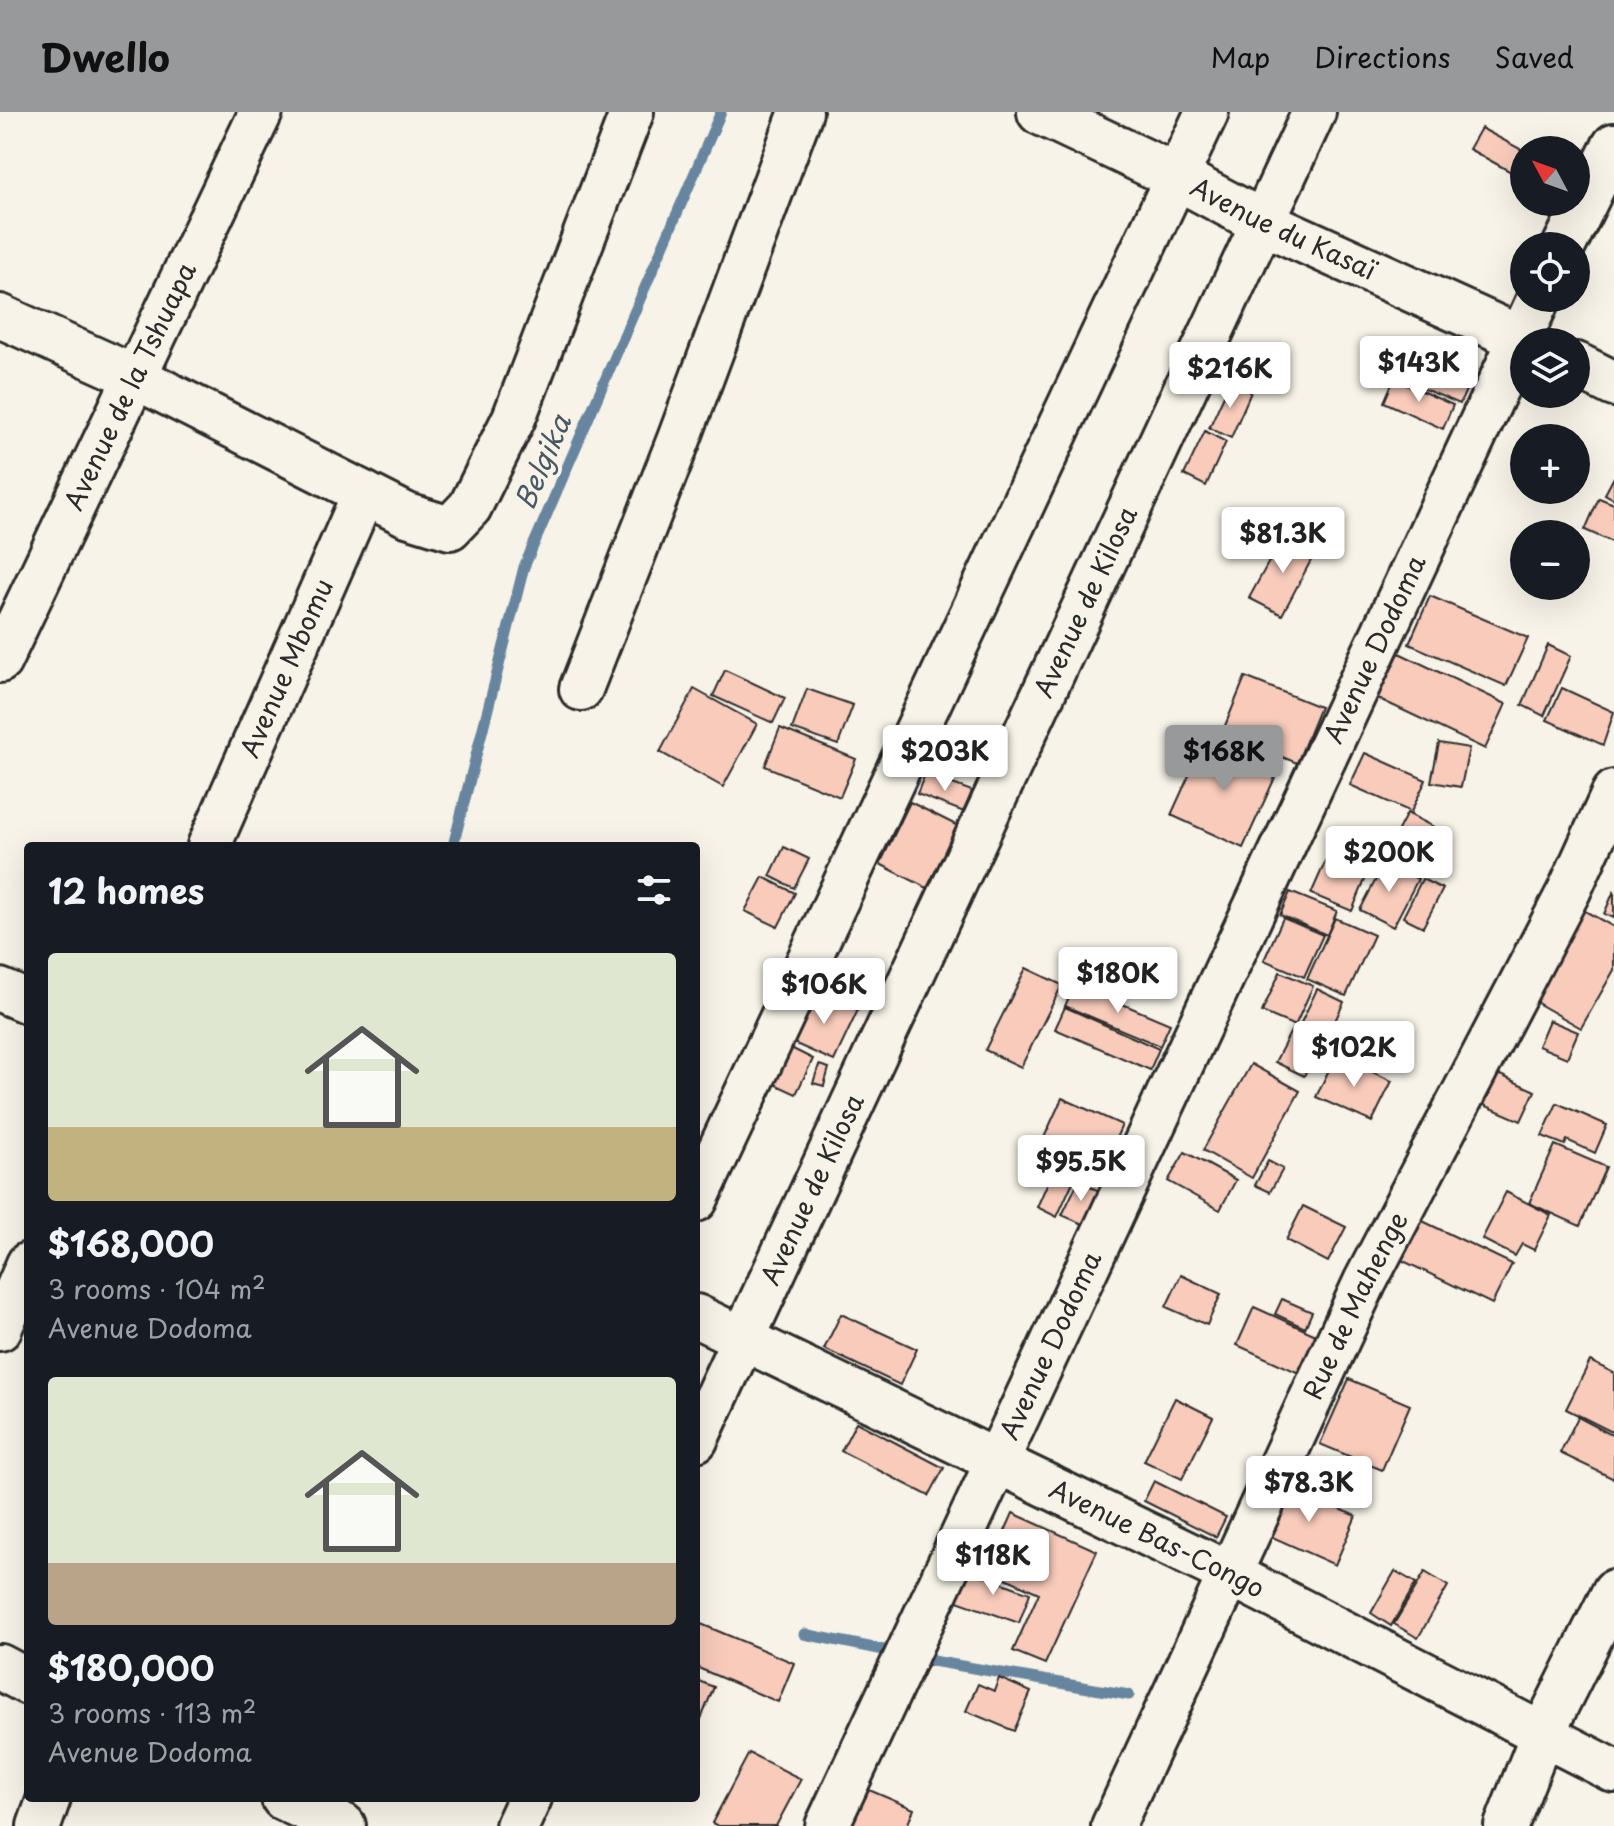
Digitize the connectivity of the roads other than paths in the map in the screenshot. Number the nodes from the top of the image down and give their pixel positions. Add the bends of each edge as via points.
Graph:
1 (261, 112) edge
2 (632, 112) edge
3 (801, 112) edge
4 (1040, 112) edge
5 (1207, 112) edge
6 (1314, 112) edge
7 (1614, 145) edge
8 (1177, 177) junction
9 (1262, 220) junction
10 (1571, 232) edge
11 (0, 316) edge
12 (1510, 334) edge
13 (1510, 368) edge
14 (1590, 372) edge
15 (137, 378) junction
16 (1614, 384) edge
17 (364, 493) junction
18 (0, 661) edge
19 (581, 689) dead end
20 (1614, 792) edge
21 (211, 842) edge
22 (0, 990) edge
23 (24, 1000) edge
24 (700, 1191) edge
25 (24, 1273) edge
26 (700, 1318) edge
27 (0, 1329) edge
28 (740, 1339) junction
29 (700, 1431) edge
30 (997, 1458) junction
31 (1232, 1575) junction
32 (1614, 1591) edge
33 (0, 1667) edge
34 (24, 1680) edge
35 (1542, 1735) junction
36 (1614, 1771) edge
37 (48, 1802) edge
38 (292, 1802) edge
39 (528, 1802) edge
40 (342, 1825) edge
41 (39, 1826) edge
42 (517, 1826) edge
43 (827, 1826) edge
44 (1113, 1826) edge
45 (1506, 1826) edge

1 - 15 street, Avenue de la Tshuapa
2 - 17 street via 514,418 470,507 450,528 407,515
3 - 19 street
4 - 8 street, Avenue du Kasaï
5 - 8 street
6 - 9 street, Avenue de Kilosa
7 - 10 street
8 - 9 street, Avenue du Kasaï
8 - 24 street
9 - 12 street, Avenue du Kasaï
9 - 28 street, Avenue de Kilosa
11 - 15 street
13 - 30 street, Avenue Dodoma
14 - 16 street
15 - 17 street
15 - 18 street, Avenue de la Tshuapa
17 - 21 street, Avenue Mbomu
20 - 31 street, Rue de Mahenge via 1569,891 1365,1282
22 - 23 street
25 - 27 street
26 - 28 street, Avenue Bas-Congo
28 - 29 street, Avenue de Kilosa
28 - 30 street, Avenue Bas-Congo
30 - 31 street, Avenue Bas-Congo
30 - 43 street, Avenue Dodoma
31 - 35 street, Avenue Bas-Congo
31 - 44 street, Rue de Mahenge
32 - 35 street
33 - 34 street
35 - 36 street, Avenue Bas-Congo
35 - 45 street
37 - 41 street
38 - 40 street
39 - 42 street

